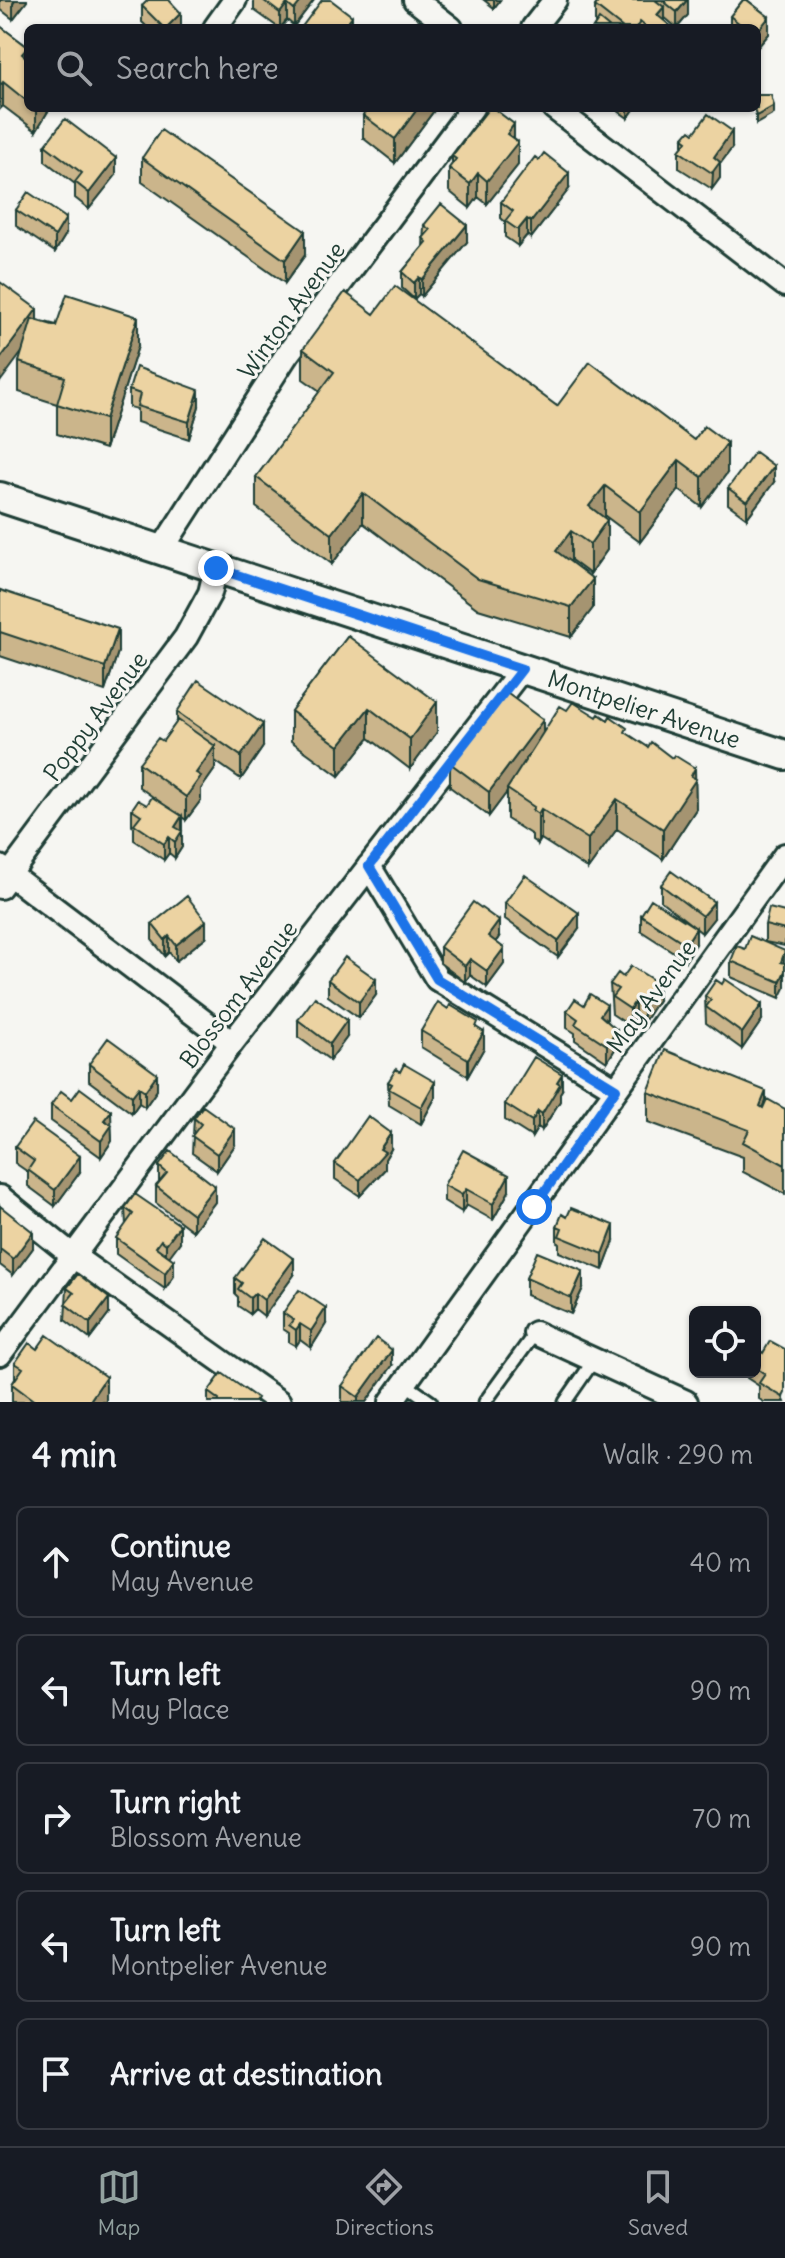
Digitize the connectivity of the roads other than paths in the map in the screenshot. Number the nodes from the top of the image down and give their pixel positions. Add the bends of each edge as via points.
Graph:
1 (235, 0) edge
2 (415, 0) edge
3 (555, 0) edge
4 (218, 24) edge
5 (446, 24) edge
6 (536, 24) edge
7 (469, 112) edge
8 (559, 112) edge
9 (785, 285) edge
10 (0, 497) edge
11 (162, 549) junction
12 (216, 568) junction
13 (522, 669) junction
14 (785, 755) edge
15 (785, 855) edge
16 (369, 866) junction
17 (3, 876) edge
18 (232, 1043) junction
19 (616, 1089) junction
20 (0, 1197) edge
21 (73, 1256) junction
22 (535, 1333) joint
23 (0, 1354) edge
24 (594, 1360) junction
25 (405, 1384) junction
26 (279, 1402) edge
27 (391, 1402) edge
28 (431, 1402) edge
29 (485, 1402) edge
30 (565, 1402) edge
31 (686, 1402) edge

1 - 4 street
2 - 5 street
3 - 6 street
7 - 11 street, Winton Avenue via 286,356
8 - 9 street
10 - 11 street, Montpelier Avenue
11 - 12 street, Montpelier Avenue
12 - 13 street, Montpelier Avenue
12 - 17 street, Poppy Avenue via 210,593 186,637
13 - 14 street, Montpelier Avenue
13 - 16 street, Blossom Avenue
15 - 19 street, May Avenue
16 - 18 street, Blossom Avenue
16 - 19 street via 437,979
17 - 18 street
18 - 21 street, Blossom Avenue
19 - 25 street, May Avenue
20 - 21 street
21 - 23 street, Blossom Avenue
21 - 26 street
22 - 24 street
22 - 29 lane
24 - 30 lane
24 - 31 street
25 - 27 street, May Avenue
25 - 28 lane

